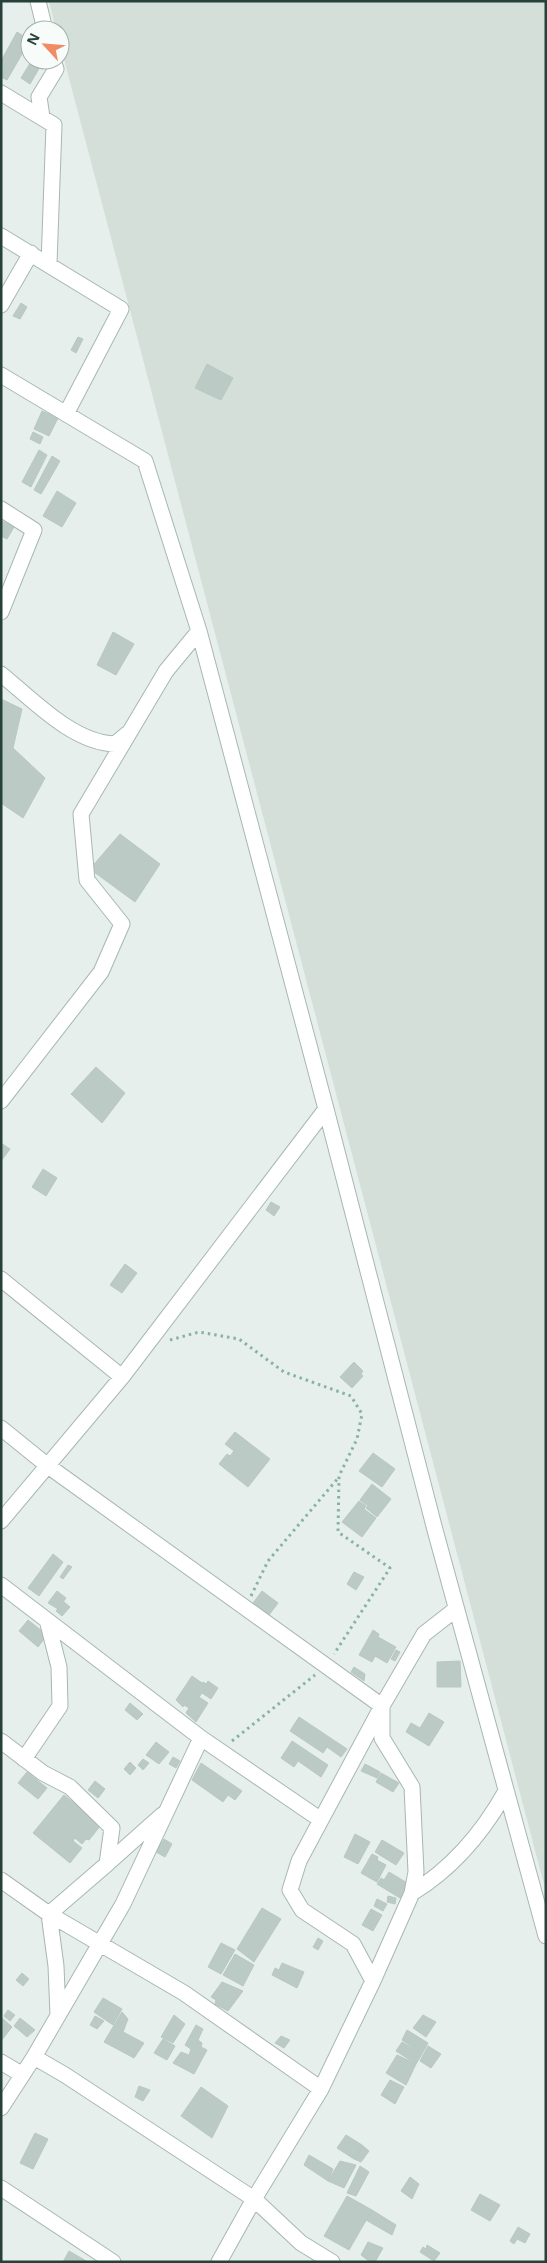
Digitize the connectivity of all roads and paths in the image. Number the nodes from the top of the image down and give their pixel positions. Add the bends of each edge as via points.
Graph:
1 (38, 1) edge
2 (43, 20) edge
3 (55, 70) edge
4 (1, 93) edge
5 (42, 118) junction
6 (1, 236) edge
7 (30, 253) junction
8 (49, 264) junction
9 (1, 305) edge
10 (1, 375) edge
11 (66, 414) junction
12 (1, 509) edge
13 (1, 612) edge
14 (199, 631) junction
15 (166, 671) junction
16 (1, 674) edge
17 (1, 1101) edge
18 (326, 1109) junction
19 (1, 1279) edge
20 (146, 1346) junction
21 (122, 1377) junction
22 (1, 1428) edge
23 (48, 1466) junction
24 (339, 1476) junction
25 (1, 1521) edge
26 (1, 1585) edge
27 (246, 1606) junction
28 (456, 1609) junction
29 (47, 1620) junction
30 (327, 1665) junction
31 (382, 1706) junction
32 (201, 1738) junction
33 (1, 1741) edge
34 (220, 1751) junction
35 (24, 1759) junction
36 (506, 1792) junction
37 (166, 1812) junction
38 (321, 1820) junction
39 (107, 1864) junction
40 (1, 1880) edge
41 (412, 1893) junction
42 (49, 1914) junction
43 (546, 1936) edge
44 (101, 1943) junction
45 (374, 1981) junction
46 (58, 2016) junction
47 (34, 2057) junction
48 (1, 2062) edge
49 (21, 2074) junction
50 (321, 2089) junction
51 (1, 2108) edge
52 (1, 2188) edge
53 (254, 2199) junction
54 (301, 2243) junction
55 (113, 2262) edge
56 (219, 2262) edge
57 (308, 2262) edge
58 (332, 2262) edge

1 - 2 street
3 - 5 street via 39,97
4 - 5 street
5 - 8 street via 54,125
6 - 7 street
7 - 8 street
7 - 9 street
8 - 11 street via 121,309
10 - 11 street
11 - 14 street via 145,461
12 - 13 street via 34,530
14 - 15 street
14 - 18 street
15 - 16 street via 126,737 115,744 100,744 85,738
15 - 17 street via 81,814 88,880 122,924 102,972
18 - 20 street
18 - 28 street
19 - 21 street
20 - 21 street
20 - 24 path via 199,1332 239,1339 284,1372 351,1396 362,1414 357,1439
21 - 23 street
22 - 23 street
23 - 25 street
23 - 27 street
24 - 27 path via 268,1561
24 - 30 path via 338,1532 390,1568
26 - 29 street
27 - 30 street
28 - 31 street via 424,1634
28 - 36 street
29 - 32 street
29 - 35 street via 59,1667 60,1706
30 - 31 street
30 - 34 path
31 - 38 street
31 - 41 street via 382,1738 412,1787 416,1872
32 - 34 street
32 - 37 street
33 - 35 street
34 - 38 street
35 - 39 street via 70,1787 112,1828
36 - 41 street via 479,1835 436,1878
36 - 43 street
37 - 39 street
37 - 44 street
38 - 45 street via 299,1862 290,1890 302,1910 353,1944
39 - 42 street
40 - 42 street
41 - 45 street
42 - 44 street
42 - 46 street
44 - 46 street
44 - 50 street via 184,1993
45 - 50 street
46 - 47 street
47 - 49 street
47 - 53 street
48 - 49 street
49 - 51 street
50 - 53 street
52 - 55 street
53 - 54 street
53 - 56 street
54 - 57 street
54 - 58 street

